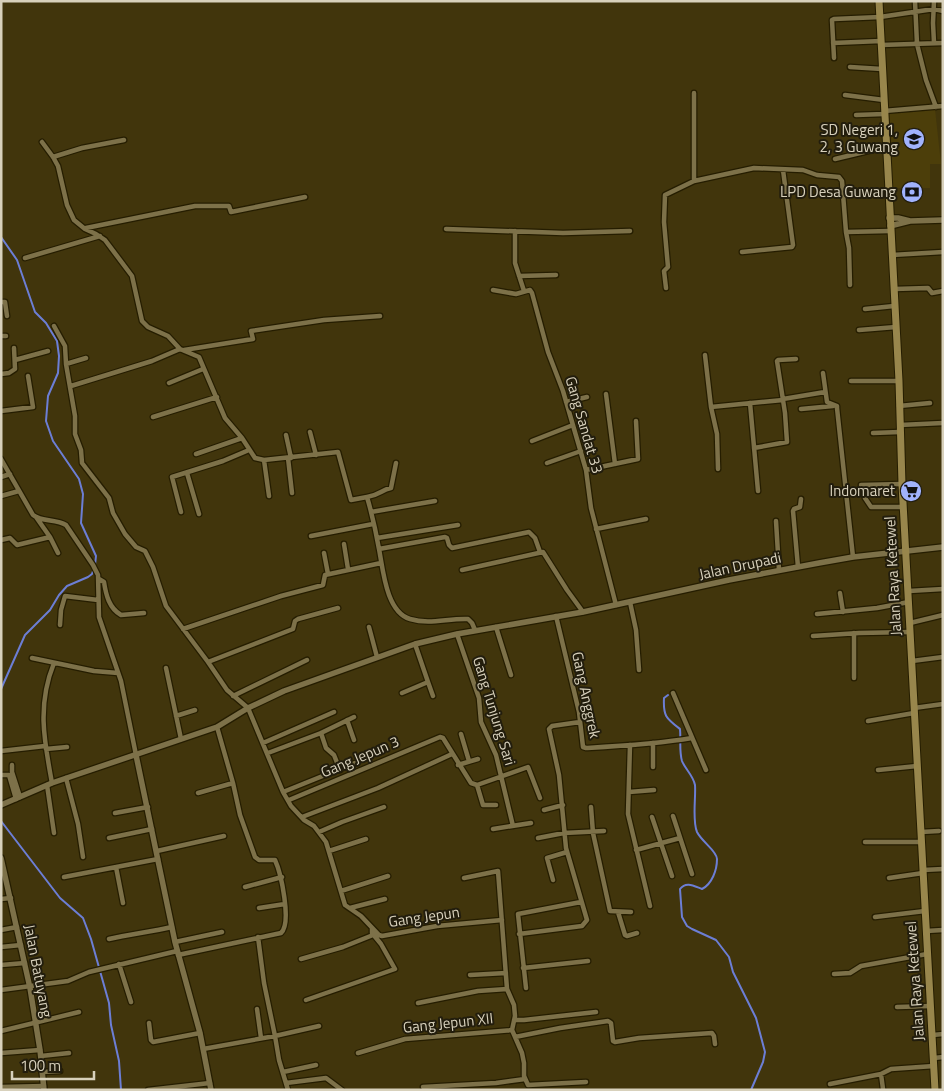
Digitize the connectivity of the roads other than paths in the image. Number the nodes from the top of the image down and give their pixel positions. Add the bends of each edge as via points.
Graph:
1 (879, 1) edge
2 (915, 1) edge
3 (934, 1) edge
4 (934, 9) junction
5 (916, 11) junction
6 (943, 11) edge
7 (880, 17) junction
8 (881, 43) junction
9 (943, 43) edge
10 (833, 44) junction
11 (917, 44) junction
12 (934, 44) junction
13 (834, 58) dead end
14 (850, 67) dead end
15 (882, 69) junction
16 (694, 93) dead end
17 (845, 94) dead end
18 (884, 100) junction
19 (943, 106) edge
20 (936, 107) junction
21 (884, 112) junction
22 (856, 114) dead end
23 (124, 140) dead end
24 (42, 142) dead end
25 (885, 147) junction
26 (53, 157) junction
27 (835, 158) dead end
28 (783, 170) junction
29 (694, 181) junction
30 (306, 198) dead end
31 (943, 220) edge
32 (890, 225) junction
33 (85, 229) junction
34 (446, 229) dead end
35 (515, 231) junction
36 (630, 231) dead end
37 (846, 232) junction
38 (100, 236) junction
39 (742, 252) dead end
40 (943, 252) edge
41 (892, 256) junction
42 (25, 258) dead end
43 (556, 275) dead end
44 (519, 276) junction
45 (850, 285) dead end
46 (666, 288) dead end
47 (894, 289) junction
48 (493, 290) dead end
49 (524, 291) junction
50 (943, 291) edge
51 (1, 302) edge
52 (894, 306) junction
53 (865, 309) dead end
54 (7, 316) dead end
55 (380, 316) dead end
56 (54, 326) dead end
57 (896, 327) junction
58 (858, 330) dead end
59 (14, 348) dead end
60 (181, 349) junction
61 (48, 351) dead end
62 (705, 355) dead end
63 (86, 358) dead end
64 (796, 359) dead end
65 (15, 360) junction
66 (66, 364) junction
67 (203, 369) junction
68 (823, 373) dead end
69 (1, 374) edge
70 (28, 376) dead end
71 (899, 381) junction
72 (851, 382) dead end
73 (169, 383) dead end
74 (70, 386) junction
75 (825, 392) junction
76 (606, 394) dead end
77 (217, 397) junction
78 (587, 397) dead end
79 (783, 399) junction
80 (566, 402) junction
81 (930, 402) dead end
82 (750, 403) junction
83 (837, 406) junction
84 (899, 406) junction
85 (711, 407) junction
86 (801, 409) dead end
87 (1, 411) edge
88 (153, 416) dead end
89 (636, 421) dead end
90 (943, 423) edge
91 (573, 425) junction
92 (900, 429) junction
93 (310, 432) dead end
94 (873, 433) dead end
95 (286, 435) dead end
96 (242, 438) junction
97 (532, 441) dead end
98 (754, 448) junction
99 (249, 450) junction
100 (580, 451) junction
101 (196, 454) dead end
102 (316, 455) junction
103 (290, 458) junction
104 (264, 460) junction
105 (2, 462) edge
106 (396, 463) dead end
107 (547, 463) dead end
108 (615, 464) junction
109 (718, 469) dead end
110 (586, 470) junction
111 (187, 473) junction
112 (10, 474) junction
113 (1, 477) edge
114 (902, 484) junction
115 (861, 485) dead end
116 (19, 491) junction
117 (758, 492) dead end
118 (292, 493) dead end
119 (1, 496) edge
120 (269, 496) dead end
121 (367, 497) junction
122 (865, 498) dead end
123 (801, 499) dead end
124 (435, 501) dead end
125 (903, 507) junction
126 (181, 512) dead end
127 (372, 512) junction
128 (200, 514) dead end
129 (36, 518) junction
130 (646, 519) dead end
131 (776, 521) dead end
132 (373, 524) junction
133 (458, 525) dead end
134 (596, 530) junction
135 (311, 536) dead end
136 (50, 537) junction
137 (377, 538) junction
138 (1, 540) edge
139 (344, 544) dead end
140 (943, 547) edge
141 (379, 549) junction
142 (906, 550) junction
143 (540, 552) junction
144 (58, 553) dead end
145 (324, 553) dead end
146 (853, 557) junction
147 (381, 563) junction
148 (798, 566) junction
149 (348, 570) junction
150 (462, 570) dead end
151 (779, 570) junction
152 (328, 574) junction
153 (99, 579) junction
154 (943, 589) edge
155 (909, 591) junction
156 (840, 593) dead end
157 (98, 600) junction
158 (630, 602) junction
159 (909, 602) junction
160 (616, 605) junction
161 (338, 608) dead end
162 (581, 612) junction
163 (843, 612) junction
164 (144, 613) dead end
165 (817, 614) dead end
166 (943, 615) edge
167 (556, 616) junction
168 (910, 623) junction
169 (60, 625) dead end
170 (369, 627) dead end
171 (496, 627) junction
172 (183, 629) junction
173 (475, 630) junction
174 (910, 632) junction
175 (854, 633) junction
176 (457, 634) junction
177 (813, 636) dead end
178 (415, 644) junction
179 (377, 657) junction
180 (943, 657) edge
181 (32, 658) dead end
182 (307, 660) dead end
183 (912, 661) junction
184 (208, 662) junction
185 (54, 663) junction
186 (166, 668) dead end
187 (639, 670) dead end
188 (118, 673) junction
189 (510, 675) dead end
190 (854, 678) dead end
191 (428, 682) junction
192 (402, 693) dead end
193 (674, 694) dead end
194 (233, 696) junction
195 (433, 696) dead end
196 (943, 704) edge
197 (248, 708) junction
198 (195, 710) dead end
199 (914, 711) junction
200 (334, 712) dead end
201 (176, 716) junction
202 (354, 717) dead end
203 (347, 720) junction
204 (868, 721) dead end
205 (580, 722) junction
206 (217, 727) junction
207 (321, 733) junction
208 (461, 734) dead end
209 (692, 738) junction
210 (181, 739) junction
211 (354, 740) dead end
212 (263, 743) junction
213 (652, 743) junction
214 (630, 745) junction
215 (68, 747) dead end
216 (46, 748) junction
217 (1, 751) edge
218 (268, 753) junction
219 (452, 754) junction
220 (136, 755) junction
221 (478, 759) dead end
222 (469, 761) junction
223 (355, 764) dead end
224 (12, 765) dead end
225 (458, 765) junction
226 (916, 766) junction
227 (654, 767) dead end
228 (340, 770) junction
229 (706, 770) dead end
230 (878, 770) dead end
231 (1, 775) edge
232 (501, 776) junction
233 (66, 778) junction
234 (233, 783) junction
235 (49, 784) junction
236 (477, 785) junction
237 (654, 790) dead end
238 (198, 792) dead end
239 (283, 792) junction
240 (629, 792) junction
241 (18, 798) junction
242 (540, 798) dead end
243 (289, 800) junction
244 (1, 805) edge
245 (496, 805) dead end
246 (563, 805) junction
247 (148, 807) junction
248 (384, 807) dead end
249 (591, 808) dead end
250 (544, 810) dead end
251 (115, 813) dead end
252 (673, 816) dead end
253 (652, 817) dead end
254 (302, 818) junction
255 (531, 824) dead end
256 (513, 826) junction
257 (152, 829) junction
258 (493, 829) dead end
259 (604, 831) dead end
260 (939, 831) dead end
261 (320, 832) junction
262 (921, 832) junction
263 (54, 833) dead end
264 (564, 833) junction
265 (593, 833) junction
266 (224, 836) dead end
267 (109, 838) dead end
268 (538, 838) dead end
269 (680, 838) junction
270 (366, 839) dead end
271 (865, 842) dead end
272 (921, 842) junction
273 (661, 843) junction
274 (636, 850) junction
275 (156, 851) junction
276 (329, 851) junction
277 (567, 852) junction
278 (83, 857) dead end
279 (1, 858) edge
280 (158, 859) junction
281 (116, 867) junction
282 (943, 869) edge
283 (923, 872) junction
284 (692, 874) dead end
285 (388, 876) dead end
286 (672, 876) dead end
287 (64, 877) dead end
288 (282, 877) junction
289 (464, 878) dead end
290 (889, 878) dead end
291 (553, 880) dead end
292 (245, 887) dead end
293 (341, 891) junction
294 (11, 898) junction
295 (1, 899) edge
296 (384, 899) dead end
297 (581, 902) junction
298 (122, 903) dead end
299 (285, 904) junction
300 (650, 906) dead end
301 (259, 908) dead end
302 (350, 908) junction
303 (925, 911) junction
304 (618, 912) junction
305 (631, 912) dead end
306 (875, 917) dead end
307 (502, 920) junction
308 (18, 927) junction
309 (172, 927) junction
310 (372, 928) junction
311 (1, 930) edge
312 (943, 930) edge
313 (926, 931) junction
314 (222, 932) dead end
315 (637, 933) dead end
316 (519, 934) junction
317 (373, 935) junction
318 (258, 937) junction
319 (109, 939) dead end
320 (175, 942) junction
321 (21, 945) junction
322 (1, 947) edge
323 (178, 953) junction
324 (927, 954) junction
325 (301, 959) dead end
326 (588, 961) dead end
327 (24, 963) junction
328 (119, 964) junction
329 (1, 965) edge
330 (524, 968) junction
331 (506, 973) junction
332 (834, 974) dead end
333 (470, 975) dead end
334 (30, 986) junction
335 (526, 988) dead end
336 (507, 989) junction
337 (1, 990) edge
338 (306, 1000) dead end
339 (130, 1002) dead end
340 (418, 1003) dead end
341 (931, 1006) junction
342 (897, 1007) dead end
343 (257, 1009) dead end
344 (78, 1012) dead end
345 (596, 1012) dead end
346 (514, 1020) junction
347 (36, 1023) junction
348 (149, 1023) dead end
349 (319, 1026) dead end
350 (512, 1030) junction
351 (1, 1032) edge
352 (200, 1034) junction
353 (943, 1034) edge
354 (933, 1035) junction
355 (276, 1036) junction
356 (261, 1038) junction
357 (516, 1038) junction
358 (715, 1044) dead end
359 (203, 1048) junction
360 (1, 1053) edge
361 (40, 1053) junction
362 (70, 1053) dead end
363 (358, 1053) dead end
364 (943, 1057) edge
365 (934, 1058) junction
366 (316, 1065) dead end
367 (934, 1066) junction
368 (60, 1071) dead end
369 (42, 1072) junction
370 (283, 1072) junction
371 (881, 1074) junction
372 (525, 1079) junction
373 (586, 1082) dead end
374 (286, 1083) junction
375 (830, 1084) dead end
376 (423, 1086) dead end
377 (1, 1087) edge
378 (211, 1087) edge
379 (44, 1088) edge
380 (882, 1089) edge
381 (148, 1090) edge
382 (288, 1090) edge
383 (342, 1090) edge
384 (935, 1090) edge

1 - 7 main road, Jalan Raya Ketewel
2 - 5 street
3 - 4 street
4 - 5 street
4 - 6 street
4 - 12 street
5 - 7 street
5 - 11 street
7 - 8 main road, Jalan Raya Ketewel
7 - 10 street via 832,20
8 - 10 street
8 - 11 street
8 - 15 main road, Jalan Raya Ketewel
9 - 12 street
10 - 13 street
11 - 12 street
11 - 20 street
14 - 15 street
15 - 18 main road, Jalan Raya Ketewel
16 - 29 street
17 - 18 street
18 - 21 main road, Jalan Raya Ketewel
19 - 20 street
20 - 21 street
21 - 22 street
21 - 25 main road, Jalan Raya Ketewel
23 - 26 street
24 - 26 street
25 - 27 street
25 - 32 main road, Jalan Raya Ketewel
26 - 33 street via 70,214
28 - 29 street via 754,168
28 - 37 street via 839,177
28 - 39 street via 794,245
29 - 46 street via 664,197
30 - 33 street via 231,212 229,206 195,206
31 - 32 street
32 - 37 street
32 - 41 main road, Jalan Raya Ketewel
33 - 38 street
34 - 35 street
35 - 36 street
35 - 44 street via 515,263
37 - 45 street
38 - 42 street
38 - 60 street via 132,276 142,321 168,336
40 - 41 street
41 - 47 main road, Jalan Raya Ketewel
43 - 44 street
44 - 49 street
47 - 50 street
47 - 52 main road, Jalan Raya Ketewel
48 - 49 street via 516,294
49 - 80 street, Gang Sandat 33 via 532,293
51 - 54 street via 5,302
52 - 53 street
52 - 57 main road, Jalan Raya Ketewel
55 - 60 street via 252,331 253,339
56 - 66 street via 65,346
57 - 58 street
57 - 71 main road, Jalan Raya Ketewel
59 - 65 street
60 - 67 street via 198,357
60 - 74 street
61 - 65 street
62 - 85 street
63 - 66 street
64 - 79 street via 777,360
65 - 69 street via 15,370
66 - 74 street
67 - 73 street
67 - 77 street
68 - 75 street
70 - 87 street via 33,407
71 - 72 street
71 - 84 main road, Jalan Raya Ketewel
74 - 172 street via 74,434 82,463 109,498 113,513 128,538 145,551 166,606
75 - 79 street
75 - 83 street via 827,402
76 - 108 street
77 - 88 street
77 - 96 street via 227,421
78 - 80 street
79 - 82 street
79 - 98 street via 786,442
80 - 91 street, Gang Sandat 33
81 - 84 street
82 - 85 street
82 - 98 street
83 - 86 street
83 - 146 street
84 - 92 main road, Jalan Raya Ketewel
85 - 109 street via 717,434
89 - 108 street via 640,457
90 - 92 street
91 - 97 street
91 - 100 street, Gang Sandat 33
92 - 94 street
92 - 114 main road, Jalan Raya Ketewel
93 - 102 street
95 - 103 street
96 - 99 street
96 - 101 street
98 - 117 street
99 - 104 street via 255,458
99 - 111 street
100 - 107 street
100 - 110 street, Gang Sandat 33
102 - 103 street
102 - 121 street via 338,452 351,500
103 - 104 street
103 - 118 street
104 - 120 street
105 - 112 street
106 - 121 street via 391,488
108 - 110 street
110 - 134 street, Gang Sandat 33
111 - 126 street via 171,478
111 - 128 street
112 - 113 street
112 - 116 street
114 - 115 street
114 - 125 main road, Jalan Raya Ketewel
116 - 119 street
116 - 129 street
121 - 127 street
122 - 125 street via 872,507
123 - 148 street via 800,507 793,511
124 - 127 street
125 - 142 main road, Jalan Raya Ketewel
127 - 132 street
129 - 136 street
129 - 153 street via 66,525
130 - 134 street
131 - 151 street
132 - 135 street
132 - 137 street
133 - 137 street
134 - 160 street, Gang Sandat 33
136 - 138 street via 17,545 10,538
136 - 144 street
137 - 141 street
139 - 149 street
140 - 142 street, Jalan Drupadi
141 - 143 street via 445,537 452,548 529,532
141 - 147 street
142 - 146 street, Jalan Drupadi
142 - 155 main road, Jalan Raya Ketewel
143 - 150 street
143 - 162 street via 545,553
145 - 152 street
146 - 148 street, Jalan Drupadi
147 - 149 street
147 - 173 street via 390,597 408,619 440,622 468,619
148 - 151 street, Jalan Drupadi
149 - 152 street
151 - 158 street, Jalan Drupadi
152 - 172 street via 323,584
153 - 157 street
153 - 164 street via 104,582 106,598 118,614
154 - 155 street
155 - 159 main road, Jalan Raya Ketewel
156 - 163 street
157 - 169 street via 66,596
157 - 188 street via 99,617
158 - 160 street, Jalan Drupadi
158 - 187 street
159 - 163 street
159 - 168 main road, Jalan Raya Ketewel
160 - 162 street, Jalan Drupadi
161 - 184 street via 298,618 293,629
162 - 167 street, Jalan Drupadi
163 - 165 street
166 - 168 street
167 - 171 street, Jalan Drupadi
167 - 205 street, Gang Anggrek
168 - 174 main road, Jalan Raya Ketewel
170 - 179 street
171 - 173 street, Jalan Drupadi
171 - 189 street
172 - 184 street
173 - 176 street, Jalan Drupadi
174 - 175 street
174 - 183 main road, Jalan Raya Ketewel
175 - 177 street
175 - 190 street
176 - 178 street, Jalan Drupadi
176 - 232 street, Gang Tunjung Sari via 479,698 481,722 496,755
178 - 179 street, Jalan Drupadi
178 - 191 street
179 - 197 street, Jalan Drupadi via 284,691
180 - 183 street
181 - 185 street
182 - 194 street
183 - 199 main road, Jalan Raya Ketewel
184 - 194 street
185 - 188 street
185 - 216 street via 45,687 43,705
186 - 201 street
188 - 220 street
191 - 192 street
191 - 195 street
193 - 209 street
194 - 197 street
196 - 199 street
197 - 206 street, Jalan Drupadi
197 - 212 street, Gang Jepun
198 - 201 street
199 - 204 street
199 - 226 main road, Jalan Raya Ketewel
200 - 212 street
201 - 210 street
202 - 203 street
203 - 207 street
203 - 211 street
205 - 214 street, Gang Anggrek via 584,748
205 - 246 street via 549,729
206 - 210 street, Jalan Drupadi
206 - 234 street
207 - 218 street
207 - 228 street
208 - 222 street
209 - 213 street, Gang Anggrek
209 - 229 street
210 - 220 street, Jalan Drupadi
212 - 218 street, Gang Jepun
213 - 214 street, Gang Anggrek
213 - 227 street
214 - 240 street
215 - 216 street
216 - 217 street
216 - 235 street
218 - 239 street, Gang Jepun
219 - 225 street
219 - 243 street, Gang Jepun 3 via 442,737
219 - 254 street
220 - 233 street, Jalan Drupadi
220 - 247 street
221 - 222 street
222 - 225 street
223 - 228 street
224 - 241 street
225 - 236 street via 471,783
226 - 230 street
226 - 262 main road, Jalan Raya Ketewel
228 - 239 street
231 - 241 street via 9,775
232 - 236 street
232 - 242 street via 529,767
232 - 256 street, Gang Tunjung Sari
233 - 235 street, Jalan Drupadi
233 - 278 street
234 - 238 street
234 - 288 street via 255,857 275,860
235 - 241 street, Jalan Drupadi
235 - 263 street
236 - 245 street via 483,805
237 - 240 street
239 - 243 street, Gang Jepun
240 - 274 street via 628,814
241 - 244 street, Jalan Drupadi
243 - 254 street, Gang Jepun
246 - 250 street
246 - 264 street
247 - 251 street
247 - 257 street
248 - 261 street
249 - 265 street
252 - 269 street
253 - 273 street
254 - 261 street, Gang Jepun
255 - 256 street
256 - 258 street
257 - 267 street
257 - 275 street
259 - 265 street
260 - 262 street
261 - 276 street, Gang Jepun
262 - 272 main road, Jalan Raya Ketewel
264 - 265 street
264 - 268 street
264 - 277 street
265 - 304 street via 610,911
266 - 275 street
269 - 273 street
269 - 284 street
270 - 276 street
271 - 272 street
272 - 283 main road, Jalan Raya Ketewel
273 - 274 street
273 - 286 street
274 - 300 street
275 - 280 street
276 - 293 street, Gang Jepun
277 - 291 street via 547,858
277 - 297 street
279 - 294 street, Jalan Batuyang
280 - 281 street
280 - 309 street
281 - 287 street
281 - 298 street
282 - 283 street
283 - 290 street
283 - 303 main road, Jalan Raya Ketewel
285 - 293 street
288 - 292 street
288 - 299 street
289 - 307 street via 498,871
293 - 302 street, Gang Jepun via 345,905
294 - 295 street
294 - 308 street, Jalan Batuyang
296 - 302 street
297 - 316 street via 520,912
297 - 316 street via 587,920 582,926
299 - 301 street
299 - 318 street via 283,931
302 - 310 street, Gang Jepun
303 - 306 street
303 - 313 main road, Jalan Raya Ketewel
304 - 305 street
304 - 315 street via 624,935
307 - 310 street, Gang Jepun via 437,926 382,936
307 - 331 street
308 - 311 street
308 - 321 street, Jalan Batuyang
309 - 319 street
309 - 320 street
310 - 317 street
312 - 313 street
313 - 324 main road, Jalan Raya Ketewel
314 - 320 street
316 - 330 street
317 - 325 street
317 - 338 street via 395,969
318 - 323 street
318 - 355 street
320 - 323 street
321 - 322 street
321 - 327 street, Jalan Batuyang
323 - 328 street
323 - 352 street
324 - 332 street
324 - 341 main road, Jalan Raya Ketewel
326 - 330 street
327 - 329 street
327 - 334 street, Jalan Batuyang
328 - 334 street via 68,981
328 - 339 street
330 - 335 street
331 - 333 street
331 - 336 street
334 - 337 street
334 - 347 street, Jalan Batuyang
336 - 340 street via 478,991
336 - 346 street via 514,1005
341 - 342 street
341 - 354 main road, Jalan Raya Ketewel
343 - 356 street
344 - 347 street
345 - 346 street
346 - 350 street
347 - 351 street
347 - 361 street, Jalan Batuyang
348 - 352 street via 153,1042
349 - 355 street
350 - 357 street
350 - 363 street, Gang Jepun XII via 412,1038
352 - 359 street
353 - 354 street
354 - 365 main road, Jalan Raya Ketewel
355 - 356 street
355 - 370 street via 278,1060
356 - 359 street
357 - 358 street via 608,1021 615,1042 712,1033
357 - 372 street via 524,1060
359 - 378 street
360 - 361 street
361 - 362 street
361 - 369 street, Jalan Batuyang
364 - 365 street
365 - 367 main road, Jalan Raya Ketewel
366 - 370 street
367 - 371 street via 891,1069
367 - 384 main road, Jalan Raya Ketewel
368 - 369 street
369 - 379 street, Jalan Batuyang
370 - 374 street
371 - 375 street
371 - 380 street
372 - 373 street via 528,1085
372 - 376 street
374 - 382 street
374 - 383 street via 326,1078
377 - 379 street
378 - 381 street

